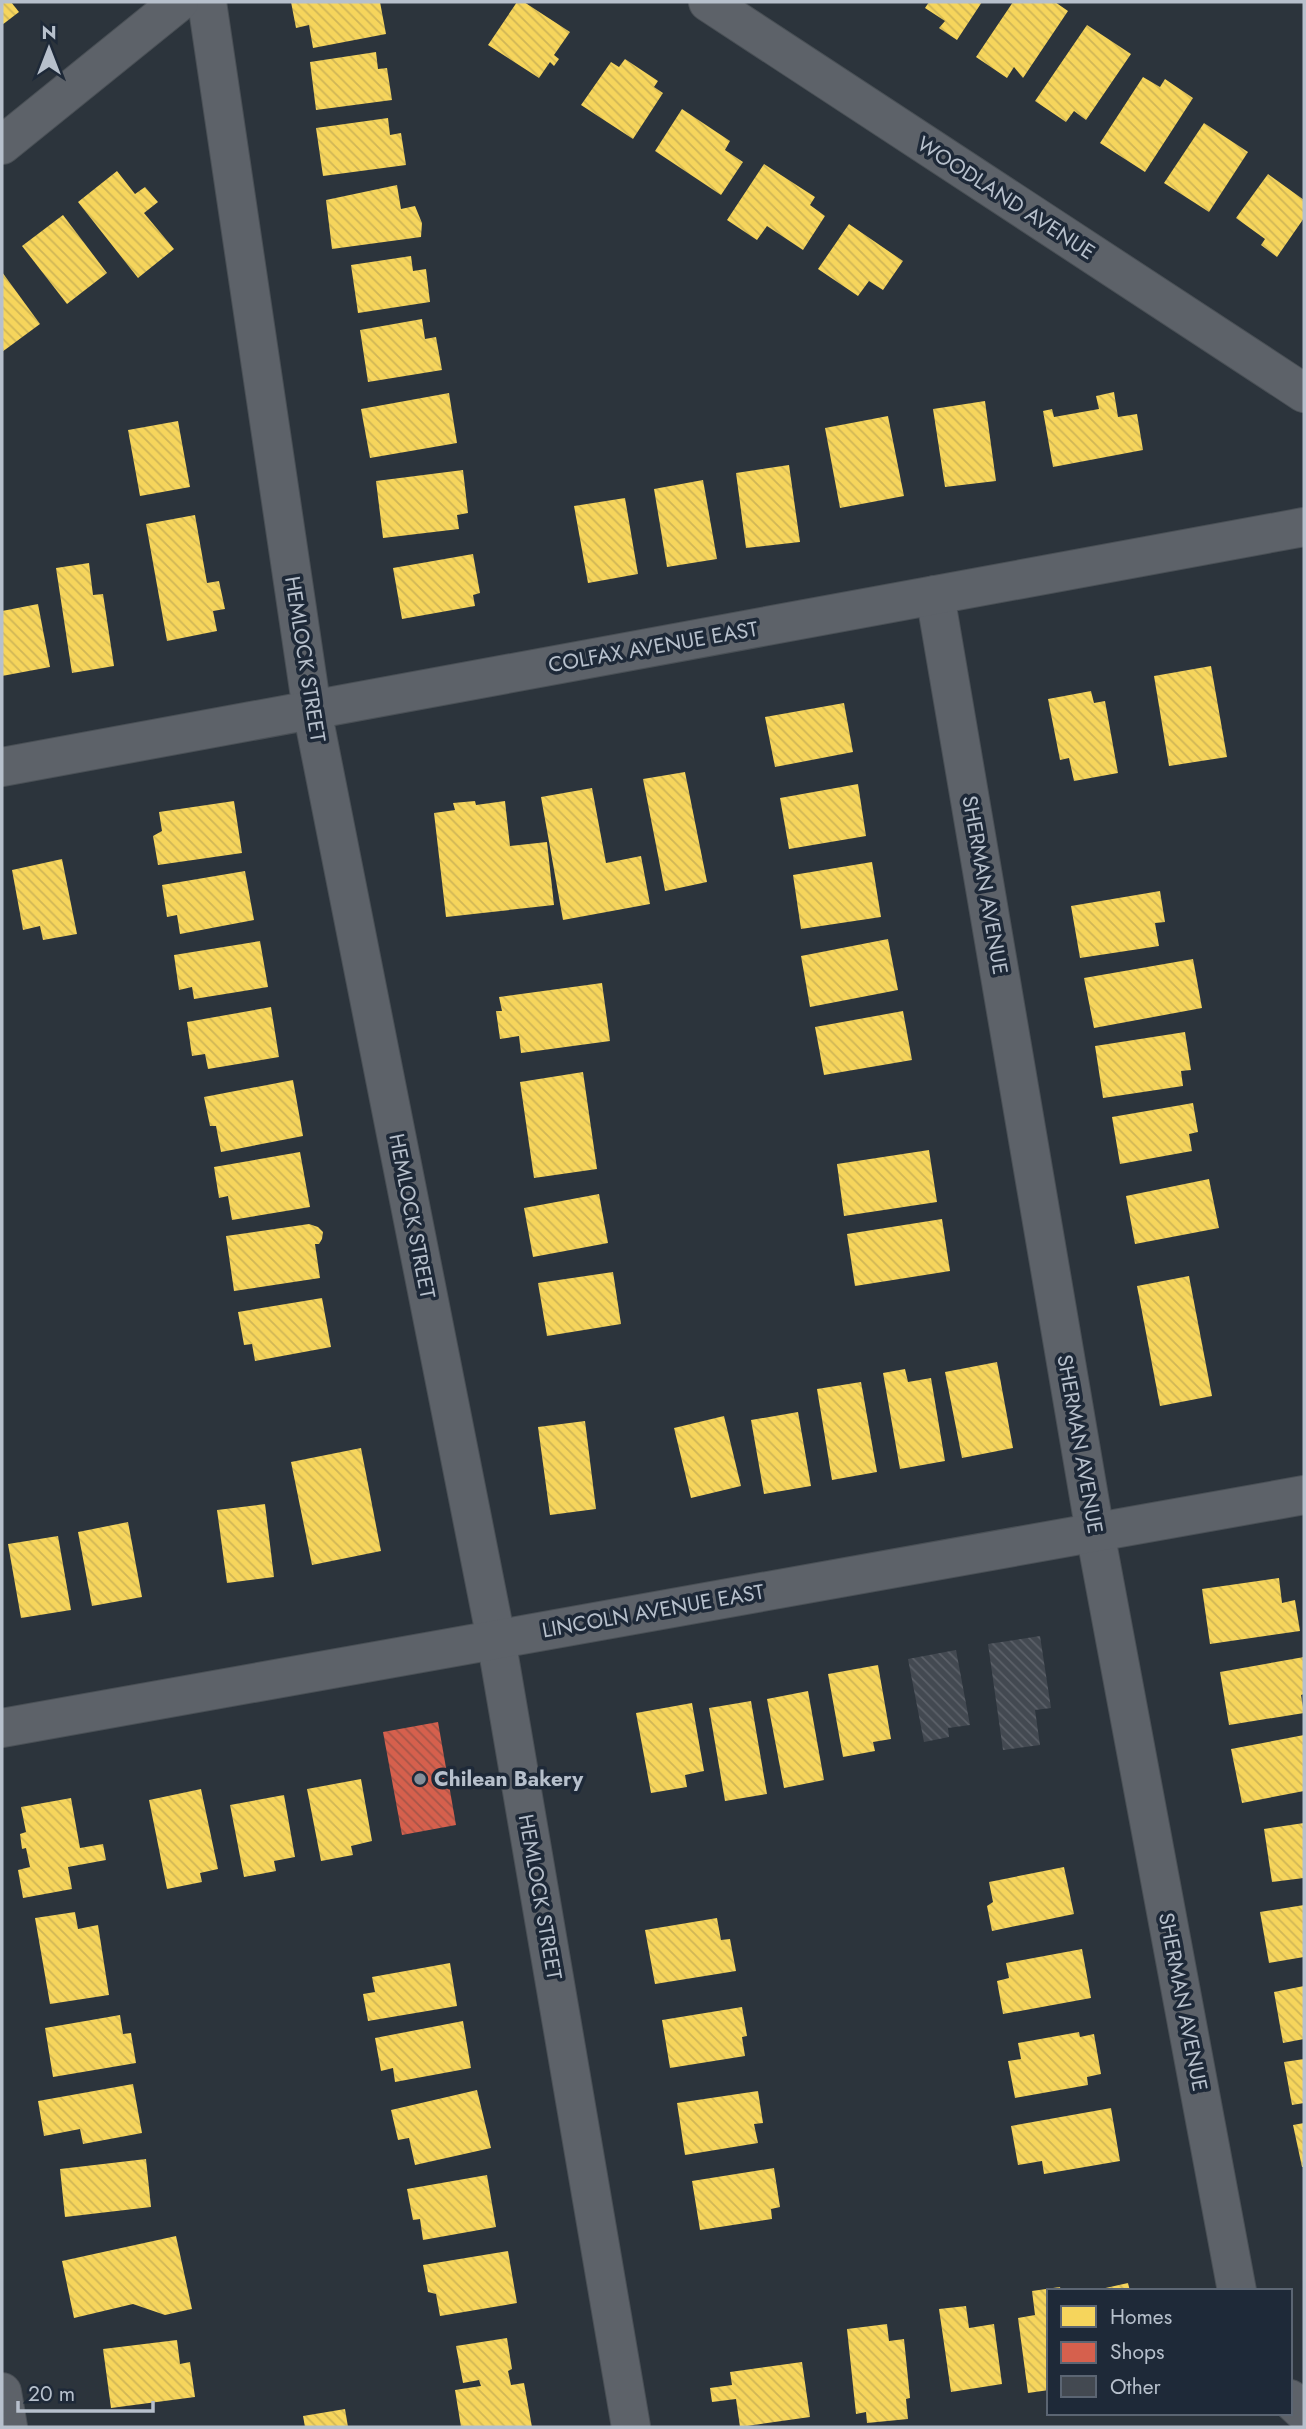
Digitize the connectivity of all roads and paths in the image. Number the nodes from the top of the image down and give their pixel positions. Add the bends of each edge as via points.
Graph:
1 (179, 2) edge
2 (207, 2) edge
3 (708, 2) edge
4 (2, 145) edge
5 (1304, 393) edge
6 (1304, 527) edge
7 (936, 595) junction
8 (312, 710) junction
9 (2, 767) edge
10 (1304, 1494) edge
11 (1095, 1532) junction
12 (496, 1639) junction
13 (2, 1728) edge
14 (1237, 2289) edge
15 (2, 2392) edge
16 (8, 2427) edge
17 (631, 2427) edge

1 - 4 street
2 - 8 street, HEMLOCK STREET
3 - 5 street, WOODLAND AVENUE
6 - 7 street, COLFAX AVENUE EAST
7 - 8 street, COLFAX AVENUE EAST
7 - 11 street, SHERMAN AVENUE
8 - 9 street, COLFAX AVENUE EAST
8 - 12 street, HEMLOCK STREET
10 - 11 street, LINCOLN AVENUE EAST
11 - 12 street, LINCOLN AVENUE EAST
11 - 14 street, SHERMAN AVENUE
12 - 13 street, LINCOLN AVENUE EAST
12 - 17 street, HEMLOCK STREET
15 - 16 street

